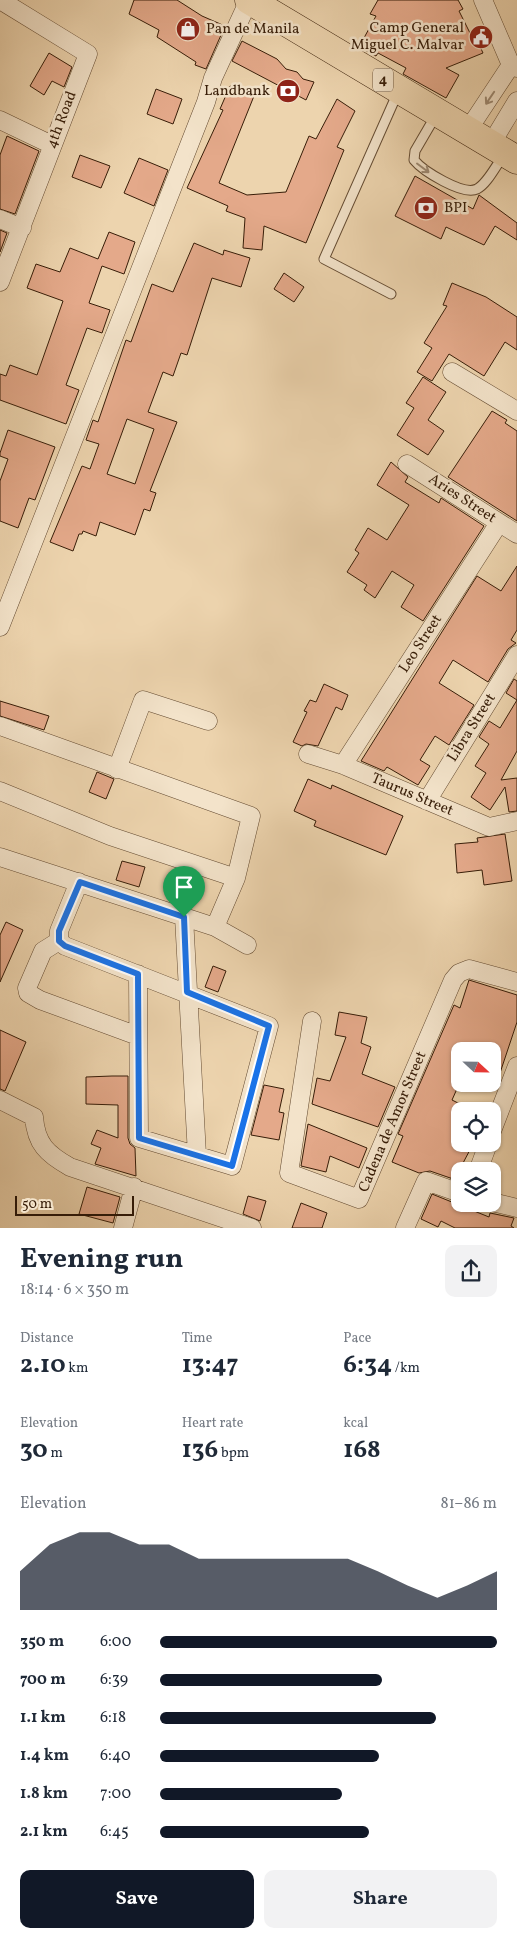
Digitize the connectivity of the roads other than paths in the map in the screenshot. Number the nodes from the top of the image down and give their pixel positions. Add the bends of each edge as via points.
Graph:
1 (0, 0) edge
2 (249, 0) edge
3 (483, 0) edge
4 (514, 67) edge
5 (399, 90) junction
6 (517, 101) edge
7 (438, 112) junction
8 (0, 120) edge
9 (468, 130) junction
10 (52, 144) junction
11 (505, 152) edge
12 (0, 219) edge
13 (22, 228) junction
14 (0, 282) edge
15 (391, 294) dead end
16 (452, 372) dead end
17 (517, 411) edge
18 (407, 464) dead end
19 (499, 523) junction
20 (517, 534) edge
21 (0, 626) edge
22 (517, 655) edge
23 (208, 721) dead end
24 (0, 726) edge
25 (308, 754) dead end
26 (342, 765) junction
27 (117, 768) junction
28 (0, 791) edge
29 (427, 801) junction
30 (517, 822) edge
31 (0, 858) edge
32 (236, 878) junction
33 (80, 882) junction
34 (184, 917) junction
35 (215, 927) junction
36 (59, 941) junction
37 (247, 945) dead end
38 (138, 974) junction
39 (517, 982) edge
40 (187, 992) junction
41 (312, 1021) dead end
42 (138, 1036) junction
43 (517, 1066) edge
44 (513, 1086) edge
45 (0, 1100) edge
46 (501, 1112) edge
47 (197, 1155) junction
48 (134, 1187) junction
49 (451, 1189) edge
50 (501, 1204) edge
51 (517, 1208) edge
52 (228, 1224) edge
53 (123, 1228) edge
54 (252, 1228) edge
55 (405, 1228) edge

1 - 10 street, 4th Road via 88,54
2 - 5 main road, 4
2 - 21 street via 213,78
3 - 4 street
4 -> 9 street
5 - 7 main road, 4
5 - 15 lane via 324,259
6 - 11 street
7 - 9 main road, 4
7 -> 11 lane via 415,151 414,160 421,168 463,190 475,190
8 - 10 street
9 - 11 main road, 4
10 - 13 street, 4th Road
12 - 13 street
13 - 14 street, 4th Road
16 - 17 street
18 - 19 street, Aries Street
19 - 20 street, Aries Street
19 - 26 street, Leo Street
22 - 29 street, Libra Street
23 - 27 street via 143,700
24 - 27 street
25 - 26 street, Taurus Street
26 - 29 street, Taurus Street
27 - 32 street via 251,816
28 - 32 street via 110,836
29 - 30 street, Taurus Street via 489,827
31 - 33 street
32 - 35 street
33 - 34 street
33 - 36 street via 59,931
34 - 35 street
34 - 40 street
35 - 37 street
36 - 38 street
36 - 42 street via 43,951 27,988 28,993
38 - 40 street
38 - 42 street
39 - 41 street, Cadena de Amor Street via 469,969 453,980 360,1199 289,1173
40 - 47 street
40 - 47 street via 269,1026 232,1166
42 - 47 street via 139,1138
43 - 44 street
44 - 46 street
45 - 48 street via 34,1117 36,1134 50,1156 70,1167
48 - 52 street
48 - 53 street
49 - 55 street via 426,1181
50 - 51 street
52 - 54 street

